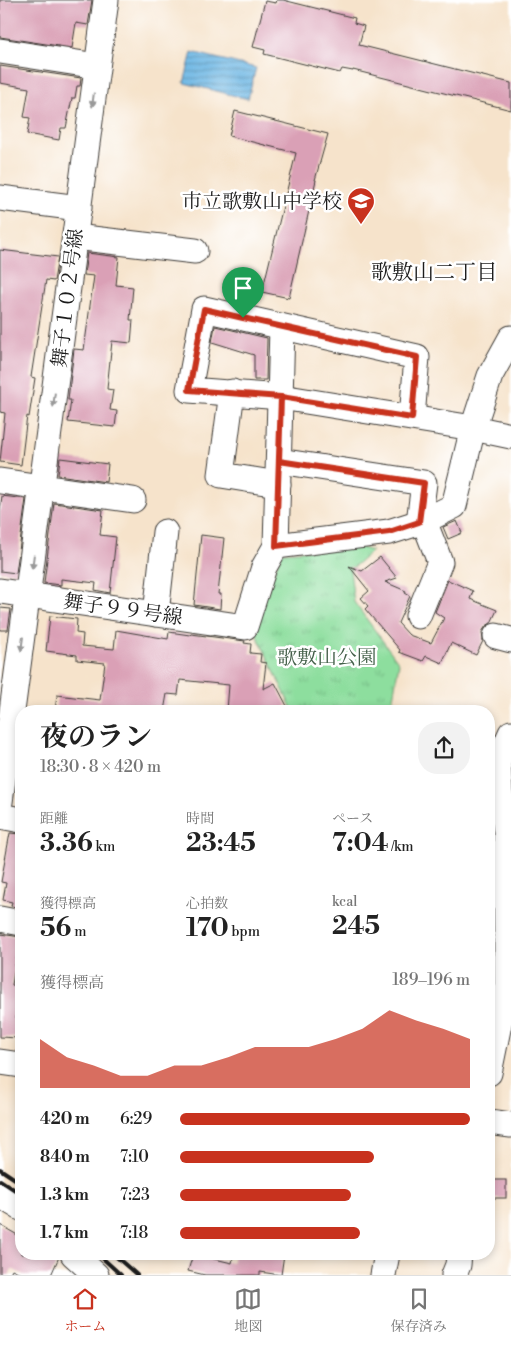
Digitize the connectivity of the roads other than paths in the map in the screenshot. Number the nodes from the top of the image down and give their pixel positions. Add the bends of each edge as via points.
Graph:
1 (106, 0) edge
2 (0, 51) edge
3 (97, 66) junction
4 (0, 198) edge
5 (79, 208) junction
6 (75, 237) junction
7 (195, 251) dead end
8 (282, 327) junction
9 (511, 338) edge
10 (232, 392) junction
11 (281, 397) junction
12 (412, 418) junction
13 (473, 428) junction
14 (511, 436) edge
15 (278, 472) junction
16 (0, 481) edge
17 (42, 488) junction
18 (134, 500) dead end
19 (421, 522) junction
20 (166, 532) dead end
21 (276, 546) junction
22 (0, 591) edge
23 (28, 596) junction
24 (156, 614) junction
25 (417, 615) dead end
26 (511, 732) edge
27 (0, 802) edge
28 (0, 816) edge
29 (15, 819) edge
30 (498, 873) edge
31 (0, 919) edge
32 (15, 922) edge
33 (495, 1044) edge
34 (0, 1062) edge
35 (15, 1063) edge
36 (495, 1123) edge
37 (511, 1125) edge
38 (0, 1195) edge
39 (15, 1204) edge
40 (387, 1260) edge
41 (458, 1260) edge
42 (70, 1261) edge
43 (96, 1275) edge
44 (383, 1275) edge
45 (454, 1275) edge

1 - 3 street, 舞子１０２号線
2 - 3 street
3 -> 5 street, 舞子１０２号線
4 - 5 street
5 - 6 street, 舞子１０２号線
6 - 7 street
6 -> 17 street, 舞子１０２号線
8 - 10 street via 204,309 189,390
8 - 11 street
8 - 12 street via 417,357
9 - 13 street via 490,376
10 - 11 street
10 - 15 street via 221,475
11 - 12 street
11 - 15 street
12 - 13 street
13 - 14 street
13 - 19 street via 454,506
15 - 19 street via 424,483
15 - 21 street
16 - 17 street
17 - 18 street
17 -> 23 street, 舞子１０２号線
19 - 21 street via 389,532
19 - 25 street via 440,562
20 - 24 street
21 - 24 street, 舞子９９号線 via 264,567 245,626
22 - 23 street, 舞子９９号線
23 - 24 street, 舞子９９号線
23 -> 27 street, 舞子１０２号線
26 - 30 street via 498,762 506,832
28 - 29 street
30 - 33 street via 507,985
31 - 32 street
34 - 35 street
36 - 37 street
38 - 39 street
40 - 44 street
41 - 45 street
42 - 43 street

